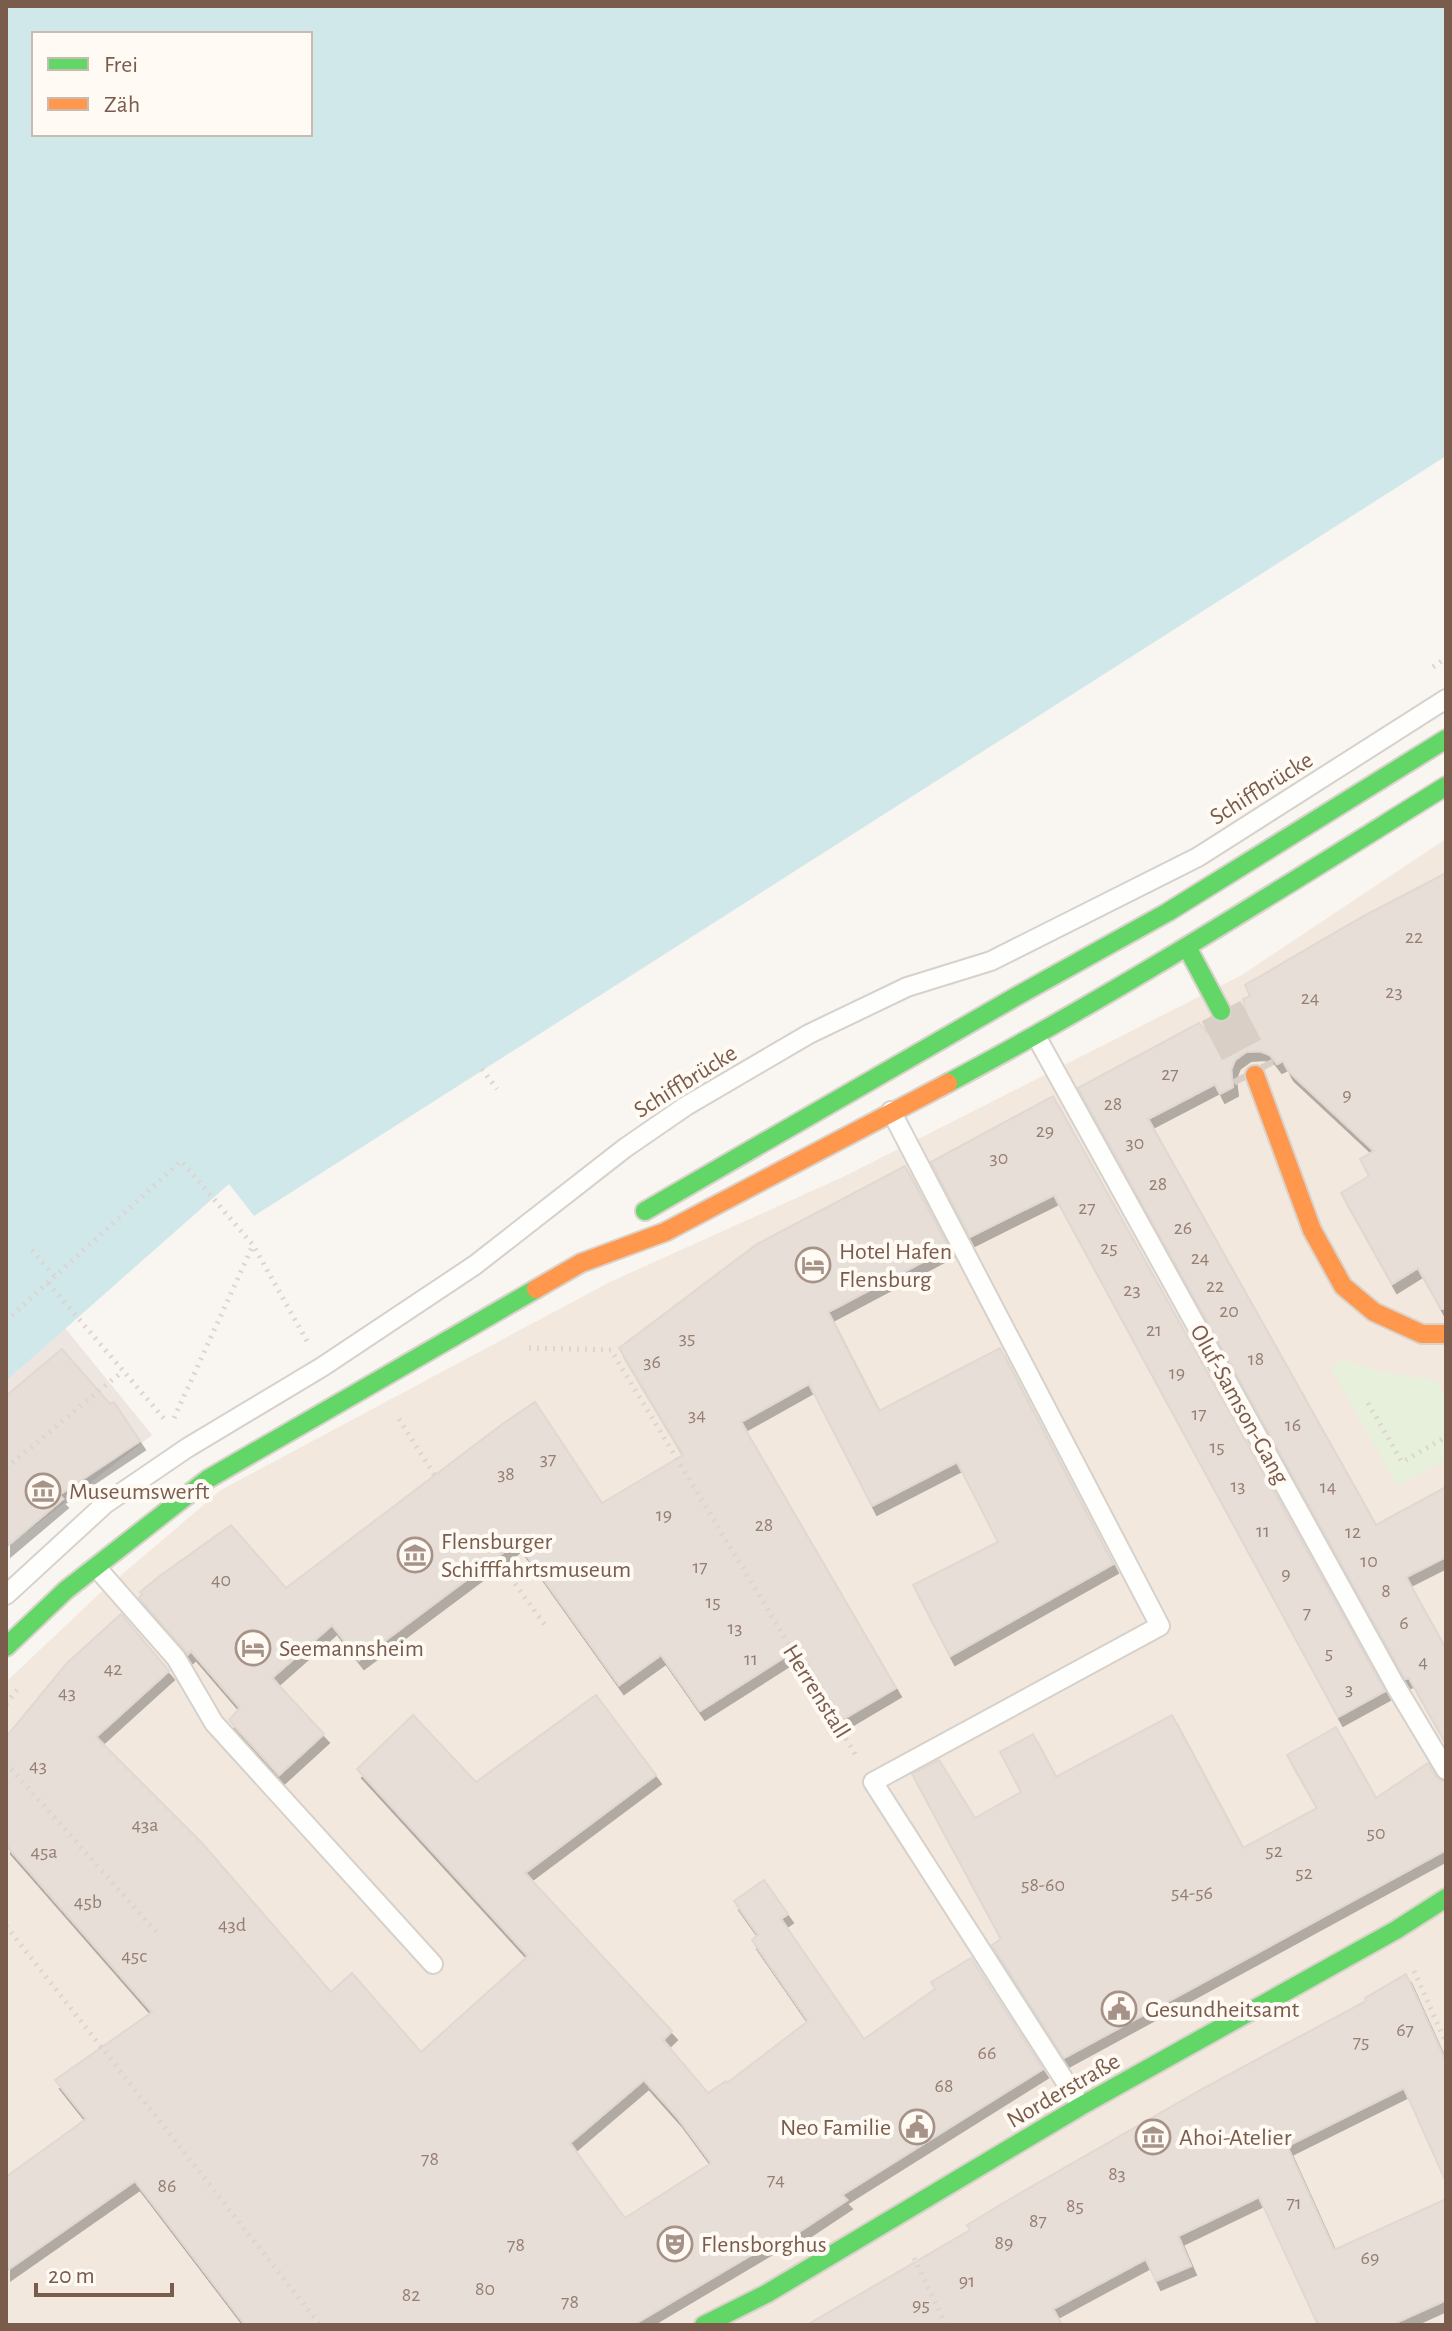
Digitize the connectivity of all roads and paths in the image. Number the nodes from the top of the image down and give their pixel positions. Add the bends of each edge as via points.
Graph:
1 (1446, 699) edge
2 (1446, 739) edge
3 (1446, 786) edge
4 (1187, 947) junction
5 (1221, 1011) tunnel mouth
6 (1036, 1036) junction
7 (482, 1069) dead end
8 (1255, 1075) tunnel mouth
9 (873, 1078) junction
10 (497, 1089) dead end
11 (892, 1112) junction
12 (253, 1245) junction
13 (32, 1250) dead end
14 (581, 1263) junction
15 (55, 1277) junction
16 (48, 1283) junction
17 (6, 1321) edge
18 (1446, 1334) edge
19 (306, 1338) dead end
20 (518, 1344) dead end
21 (123, 1371) junction
22 (376, 1382) junction
23 (1368, 1403) dead end
24 (1446, 1437) edge
25 (6, 1468) edge
26 (435, 1476) dead end
27 (496, 1558) dead end
28 (96, 1567) junction
29 (6, 1595) edge
30 (548, 1629) dead end
31 (6, 1647) edge
32 (6, 1763) edge
33 (1446, 1770) edge
34 (873, 1782) junction
35 (1446, 1898) edge
36 (6, 1926) edge
37 (160, 1936) dead end
38 (433, 1964) dead end
39 (1434, 2017) dead end
40 (1446, 2043) edge
41 (1081, 2106) junction
42 (895, 2217) junction
43 (320, 2325) edge
44 (704, 2325) edge
45 (946, 2325) edge

1 - 29 lane, Schiffbrücke via 1198,857 991,961 907,987 809,1034 686,1106 475,1265 105,1504
2 - 9 main road via 1168,912
3 - 4 main road
4 - 5 main road
4 - 6 main road
6 - 11 main road
6 - 33 lane, Oluf-Samson-Gang
7 - 10 path
8 - 18 main road via 1312,1230 1343,1286 1374,1312 1422,1334
9 - 11 lane
9 - 14 main road via 650,1207
11 - 14 main road via 665,1232
11 - 34 lane via 1160,1626
12 - 15 path via 181,1161
12 - 19 path
12 - 21 path via 170,1426
13 - 15 path
14 - 22 main road
15 - 16 path
16 - 17 path
16 - 21 path
20 - 34 path, Herrenstall via 611,1350
21 - 25 path
22 - 26 path
22 - 28 main road via 208,1479
23 - 24 path via 1402,1462
27 - 30 path
28 - 31 main road
28 - 38 lane via 176,1658 214,1723
32 - 37 path
34 - 41 lane
35 - 41 main road, Norderstraße
36 - 43 path
39 - 40 path
41 - 42 main road, Norderstraße
42 - 44 main road, Norderstraße
42 - 45 path

